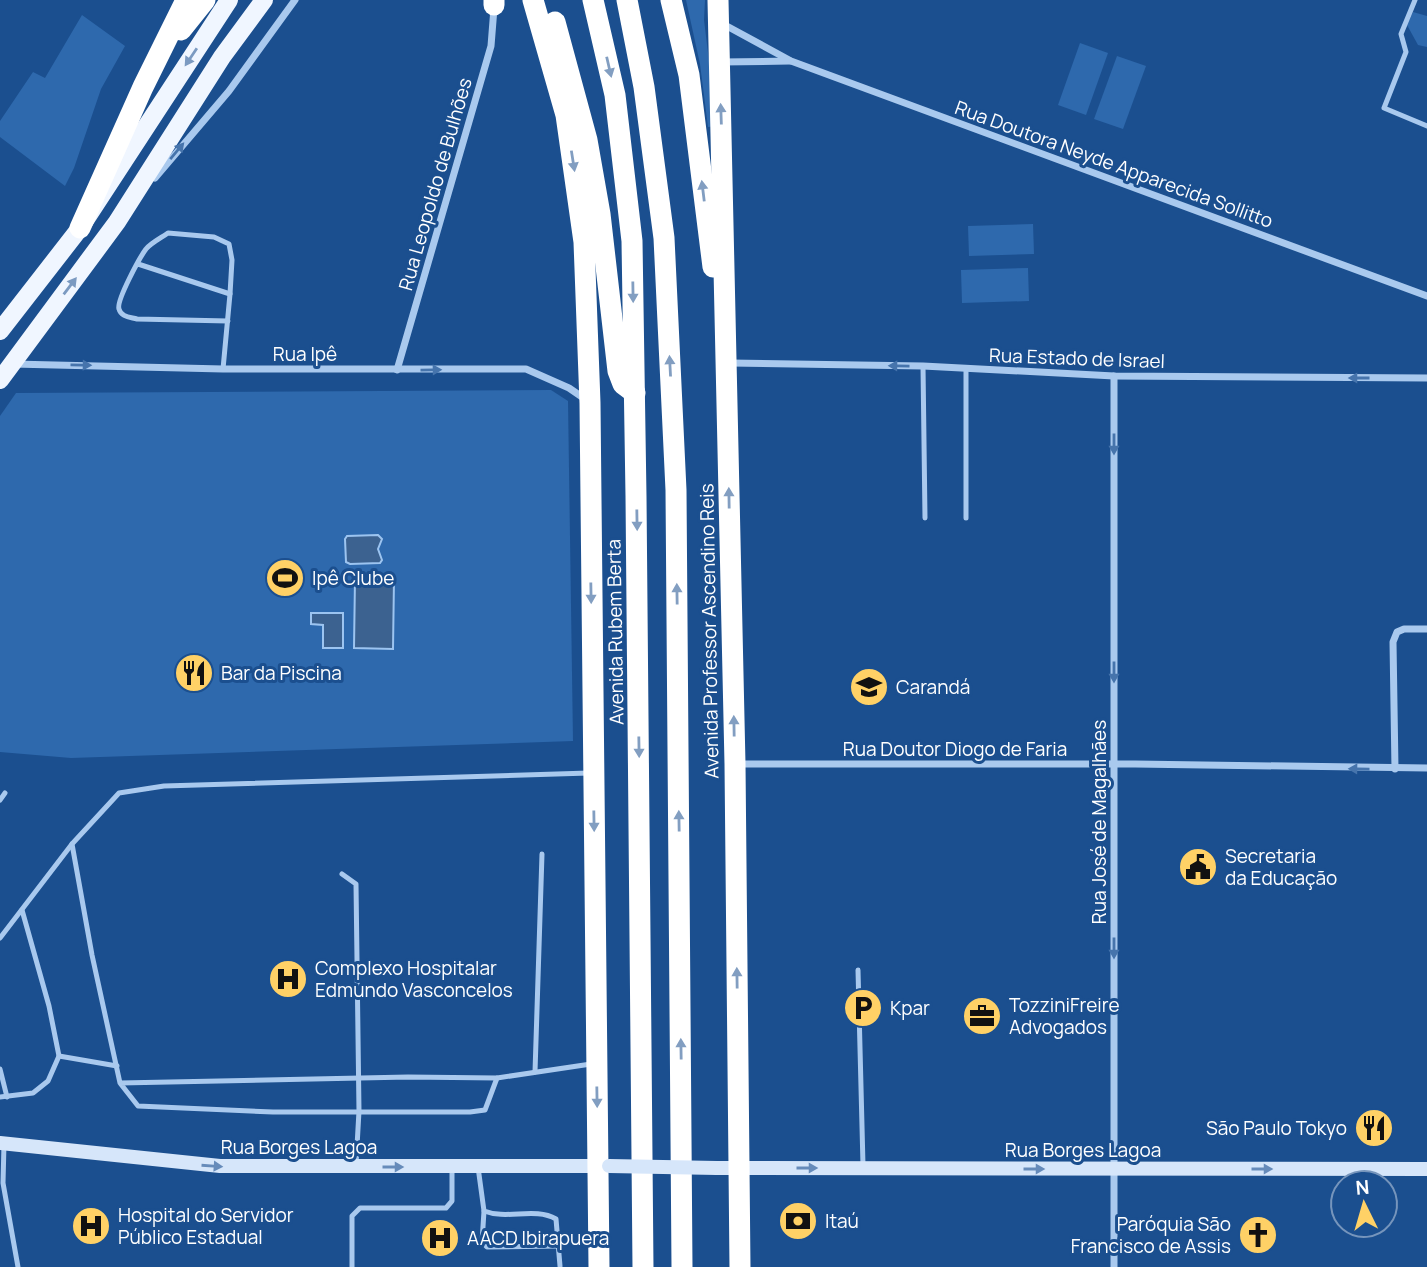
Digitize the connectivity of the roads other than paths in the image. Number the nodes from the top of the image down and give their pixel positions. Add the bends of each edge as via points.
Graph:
1 (186, 0) edge
2 (205, 0) edge
3 (229, 0) edge
4 (264, 0) edge
5 (295, 0) edge
6 (533, 0) edge
7 (547, 0) edge
8 (593, 0) edge
9 (627, 0) edge
10 (671, 0) edge
11 (1415, 0) edge
12 (492, 2) edge
13 (718, 10) edge
14 (159, 56) junction
15 (790, 61) junction
16 (719, 62) junction
17 (1427, 127) edge
18 (117, 222) junction
19 (80, 228) junction
20 (138, 264) junction
21 (230, 294) junction
22 (1427, 296) edge
23 (726, 305) junction
24 (228, 321) junction
25 (0, 331) edge
26 (12, 363) junction
27 (726, 363) junction
28 (923, 366) junction
29 (223, 369) junction
30 (397, 370) junction
31 (966, 370) junction
32 (1114, 376) junction
33 (1427, 379) edge
34 (0, 380) edge
35 (635, 393) junction
36 (590, 402) junction
37 (925, 518) dead end
38 (967, 518) dead end
39 (1427, 629) edge
40 (735, 764) junction
41 (1114, 764) junction
42 (1427, 768) edge
43 (1395, 769) junction
44 (593, 772) junction
45 (5, 793) dead end
46 (0, 800) edge
47 (72, 844) junction
48 (542, 854) dead end
49 (342, 874) dead end
50 (22, 910) junction
51 (0, 939) edge
52 (858, 970) dead end
53 (59, 1056) junction
54 (597, 1063) junction
55 (117, 1066) junction
56 (0, 1069) edge
57 (535, 1072) junction
58 (357, 1078) junction
59 (497, 1078) junction
60 (120, 1083) junction
61 (4, 1097) edge
62 (359, 1111) junction
63 (2, 1144) edge
64 (603, 1166) junction
65 (356, 1167) junction
66 (452, 1167) junction
67 (478, 1167) junction
68 (739, 1168) junction
69 (863, 1168) junction
70 (1427, 1169) edge
71 (1115, 1170) junction
72 (484, 1211) junction
73 (559, 1247) junction
74 (560, 1266) edge
75 (19, 1267) edge
76 (352, 1267) edge
77 (599, 1267) edge
78 (643, 1267) edge
79 (682, 1267) edge
80 (740, 1267) edge
81 (1114, 1267) edge

1 - 14 highway
2 - 14 highway
3 -> 19 main road
4 - 18 main road via 222,57
18 -> 5 street via 229,91
6 -> 36 highway via 566,115 578,188
7 - 35 highway via 587,141 618,372 623,384
8 -> 35 highway, Avenida Rubem Berta via 615,95 632,241
79 -> 9 highway via 675,477 664,238
23 -> 10 highway, Avenida Professor Ascendino Reis via 716,289 689,75
11 - 17 lane via 1401,34 1406,52 1384,108
12 - 30 street, Rua Leopoldo de Bulhões via 491,46
13 - 15 street
13 - 16 highway
14 - 19 highway
15 - 16 street
15 - 22 street, Rua Doutora Neyde Apparecida Sollitto
23 -> 16 highway
26 -> 18 main road
19 - 25 main road
20 - 21 lane
20 - 21 lane via 146,249 168,233 214,237 229,244
20 - 24 lane via 118,305 123,315 165,321
21 - 24 lane
23 - 27 highway, Avenida Professor Ascendino Reis
24 - 29 lane
26 -> 29 street, Rua Ipê
26 - 34 main road
28 -> 27 street, Rua Estado de Israel
40 -> 27 highway, Avenida Professor Ascendino Reis
28 - 31 street, Rua Estado de Israel
28 - 37 lane
29 - 30 street, Rua Ipê
30 -> 36 street, Rua Ipê via 526,369
31 - 32 street, Rua Estado de Israel
31 - 38 lane
33 -> 32 street, Rua Estado de Israel
32 -> 41 street, Rua José de Magalhães
35 -> 78 highway, Avenida Rubem Berta
36 -> 44 highway
39 - 43 street via 1404,629 1393,642
40 - 41 street, Rua Doutor Diogo de Faria
68 -> 40 highway, Avenida Professor Ascendino Reis
43 -> 41 street, Rua Doutor Diogo de Faria
41 -> 71 street, Rua José de Magalhães
42 - 43 street, Rua Doutor Diogo de Faria
44 - 47 lane via 164,786 119,793
44 -> 54 highway
45 - 46 lane
47 - 50 lane
47 - 55 lane
48 - 57 lane
49 - 58 lane via 356,884
50 - 51 lane
50 - 53 lane
52 - 69 lane
53 - 55 lane
53 - 61 lane via 48,1081 33,1093
54 - 57 lane
54 -> 64 highway
55 - 60 lane
56 - 61 lane
57 - 59 lane
58 - 59 lane
58 - 60 lane
58 - 62 lane
59 - 62 lane via 485,1110
60 - 62 lane via 138,1106
62 - 65 lane
63 -> 65 street, Rua Borges Lagoa via 220,1166
63 - 75 lane via 2,1183
64 - 67 street, Rua Borges Lagoa
64 - 68 street, Rua Borges Lagoa, bridge
64 - 77 highway
65 -> 66 street, Rua Borges Lagoa
66 - 67 street, Rua Borges Lagoa
66 - 76 lane via 452,1201 446,1208 360,1208 352,1216
67 - 72 lane
68 -> 69 street, Rua Borges Lagoa
68 - 80 highway, Avenida Professor Ascendino Reis
69 -> 71 street, Rua Borges Lagoa
71 -> 70 street, Rua Borges Lagoa
71 - 81 street, Rua José de Magalhães
72 - 73 lane via 547,1214 556,1219
72 - 73 lane via 481,1234 487,1247
73 - 74 lane

